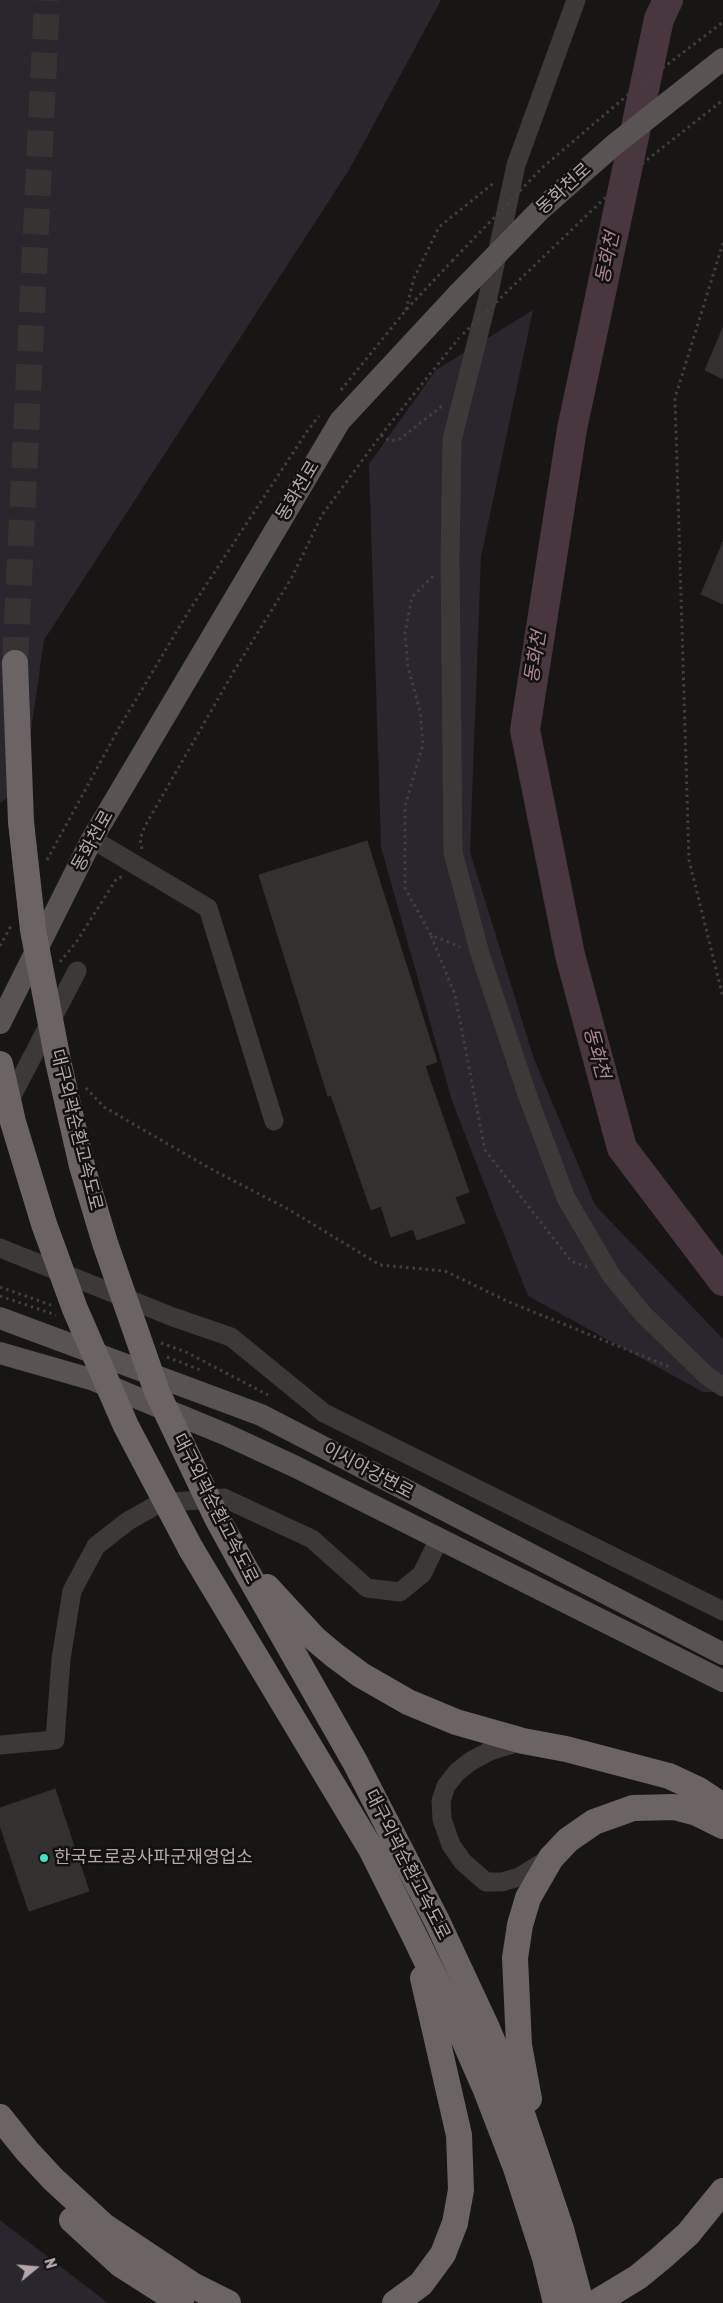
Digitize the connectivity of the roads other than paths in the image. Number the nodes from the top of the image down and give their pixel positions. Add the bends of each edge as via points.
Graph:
1 (576, 0) edge
2 (723, 59) edge
3 (15, 663) tunnel mouth
4 (92, 838) junction
5 (77, 971) dead end
6 (0, 1023) edge
7 (0, 1064) edge
8 (0, 1119) edge
9 (274, 1121) dead end
10 (0, 1248) edge
11 (0, 1318) edge
12 (0, 1353) edge
13 (723, 1387) edge
14 (440, 1539) junction
15 (239, 1558) junction
16 (723, 1611) edge
17 (723, 1654) edge
18 (723, 1681) edge
19 (523, 1742) junction
20 (0, 1745) edge
21 (723, 1806) edge
22 (723, 1826) edge
23 (551, 1858) junction
24 (413, 1933) junction
25 (0, 2117) edge
26 (0, 2136) edge
27 (723, 2190) edge
28 (552, 2200) junction
29 (723, 2210) edge
30 (183, 2298) edge
31 (228, 2303) edge
32 (245, 2303) edge
33 (395, 2303) edge
34 (556, 2303) edge
35 (580, 2303) edge
36 (595, 2303) edge
37 (621, 2303) edge

1 - 13 street via 516,165 488,297 452,440 453,852 480,954 566,1198 611,1275 643,1314 707,1376
2 - 4 main road, 동화천로, bridge via 547,203 340,421
3 - 15 highway, 대구외곽순환고속도로, bridge via 21,822 33,930 82,1166 157,1392
4 - 6 main road, 동화천로
4 - 9 street via 208,908
5 - 8 street
7 - 24 highway, 대구외곽순환고속도로, bridge via 13,1122 44,1224 75,1309 126,1426 191,1549 371,1849
10 - 16 street via 230,1337 324,1413
11 - 17 main road, 이시아강변로 via 260,1415
12 - 14 main road, 이시아강변로 via 94,1380 227,1435
14 - 18 main road, 이시아강변로
14 - 20 street via 422,1574 400,1592 383,1590 367,1588 312,1540 224,1498 160,1504 128,1521 96,1546 72,1591 61,1660 55,1740
15 - 19 highway via 315,1639 361,1675 408,1702 456,1722
15 - 28 highway, 대구외곽순환고속도로 via 355,1762 436,1921 516,2096
19 - 21 highway via 566,1749 669,1776
19 - 23 street via 490,1751 457,1772 446,1786 441,1801 442,1819 451,1845 463,1862 486,1882 519,1877
22 - 23 highway via 697,1813 674,1807 634,1808 594,1822 568,1840
23 - 28 highway via 528,1898 515,1958 519,2046
24 - 33 highway via 459,2135 461,2190 443,2254 421,2284
24 - 34 highway, 대구외곽순환고속도로 via 486,2090 516,2168
25 - 30 highway via 27,2151 75,2201
26 - 30 highway via 61,2211 120,2264
27 - 36 highway via 688,2234 660,2259 638,2277
28 - 35 highway, 대구외곽순환고속도로
29 - 37 highway via 674,2264
30 - 31 highway
30 - 32 highway

